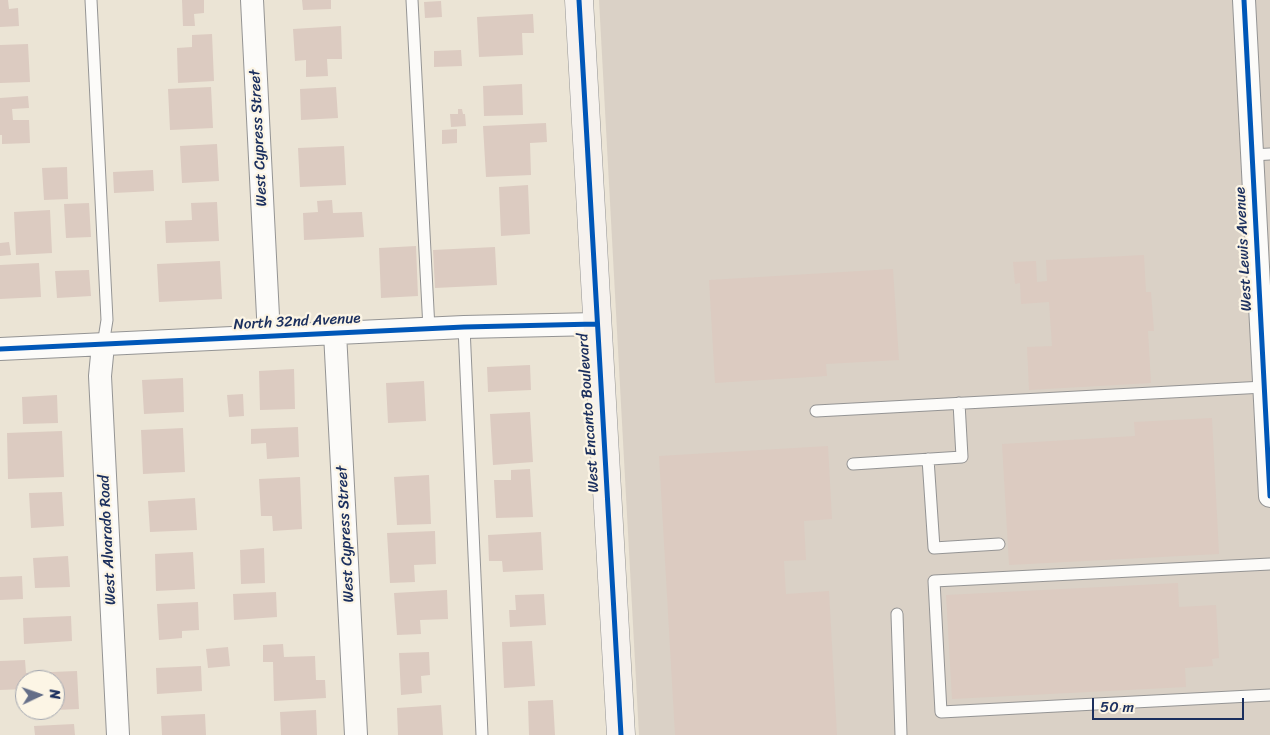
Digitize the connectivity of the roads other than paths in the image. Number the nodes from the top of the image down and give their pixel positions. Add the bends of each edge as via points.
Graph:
1 (92, 0) edge
2 (252, 0) edge
3 (412, 0) edge
4 (579, 0) edge
5 (1244, 0) edge
6 (1261, 154) edge
7 (1265, 296) edge
8 (596, 324) junction
9 (464, 327) junction
10 (1266, 328) edge
11 (429, 329) junction
12 (335, 333) junction
13 (270, 336) junction
14 (104, 345) junction
15 (0, 349) edge
16 (1264, 386) junction
17 (959, 403) junction
18 (816, 411) dead end
19 (1268, 438) edge
20 (928, 459) junction
21 (853, 464) dead end
22 (1270, 492) edge
23 (1270, 496) edge
24 (999, 544) dead end
25 (1270, 564) edge
26 (897, 614) dead end
27 (1270, 695) edge
28 (118, 735) edge
29 (356, 735) edge
30 (482, 735) edge
31 (620, 735) edge
32 (900, 735) edge

1 - 14 lane via 107,320
2 - 13 street, West Cypress Street
3 - 11 lane
4 - 8 street, West Encanto Boulevard
5 - 6 street, West Lewis Avenue
6 - 7 street, West Lewis Avenue
7 - 10 street, West Lewis Avenue
8 - 9 street, North 32nd Avenue
8 - 31 street, West Encanto Boulevard
9 - 11 street, North 32nd Avenue
9 - 30 lane
10 - 16 street, West Lewis Avenue
11 - 12 street, North 32nd Avenue
12 - 13 street, North 32nd Avenue
12 - 29 street, West Cypress Street
13 - 14 street, North 32nd Avenue
14 - 15 street, North 32nd Avenue
14 - 28 street, West Alvarado Road via 100,376
16 - 17 lane
16 - 19 street, West Lewis Avenue
17 - 18 lane
17 - 20 lane via 962,457
19 - 22 street, West Lewis Avenue
20 - 21 lane
20 - 24 lane via 934,548
22 - 23 street, West Lewis Avenue
25 - 27 lane via 934,582 941,712
26 - 32 lane

